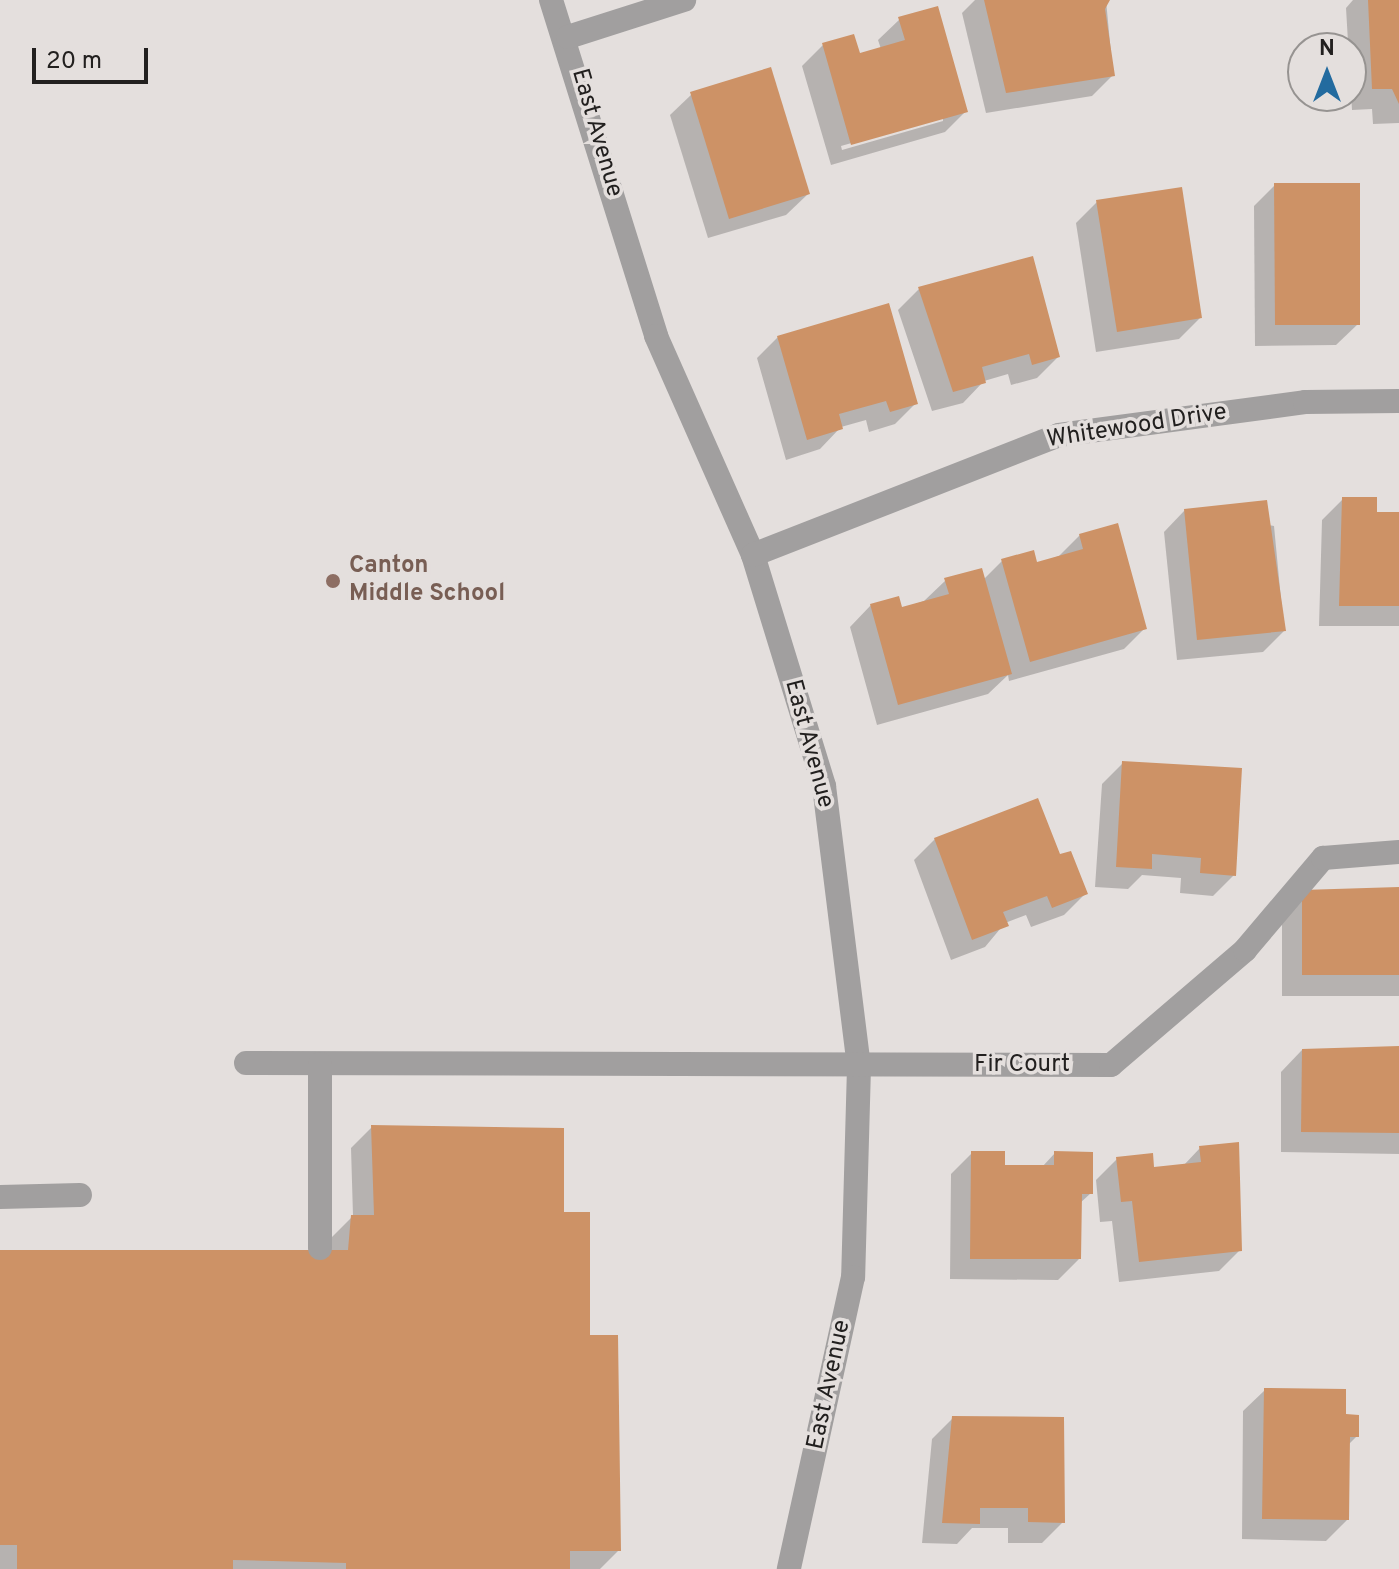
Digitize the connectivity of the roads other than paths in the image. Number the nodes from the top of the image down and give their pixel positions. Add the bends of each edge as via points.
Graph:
1 (551, 0) edge
2 (684, 0) edge
3 (568, 37) junction
4 (1399, 401) edge
5 (753, 555) junction
6 (1399, 852) edge
7 (246, 1063) dead end
8 (320, 1064) junction
9 (859, 1067) junction
10 (80, 1195) dead end
11 (0, 1197) edge
12 (320, 1248) dead end
13 (789, 1569) edge

1 - 3 street, East Avenue
2 - 3 street
3 - 5 street, East Avenue via 656,336
4 - 5 street, Whitewood Drive via 1305,402 1059,435
5 - 9 street, East Avenue via 824,786
6 - 9 street, Fir Court via 1323,858 1245,950 1111,1065
7 - 8 street, Fir Court
8 - 9 street, Fir Court
8 - 12 street
9 - 13 street, East Avenue via 853,1277
10 - 11 street

